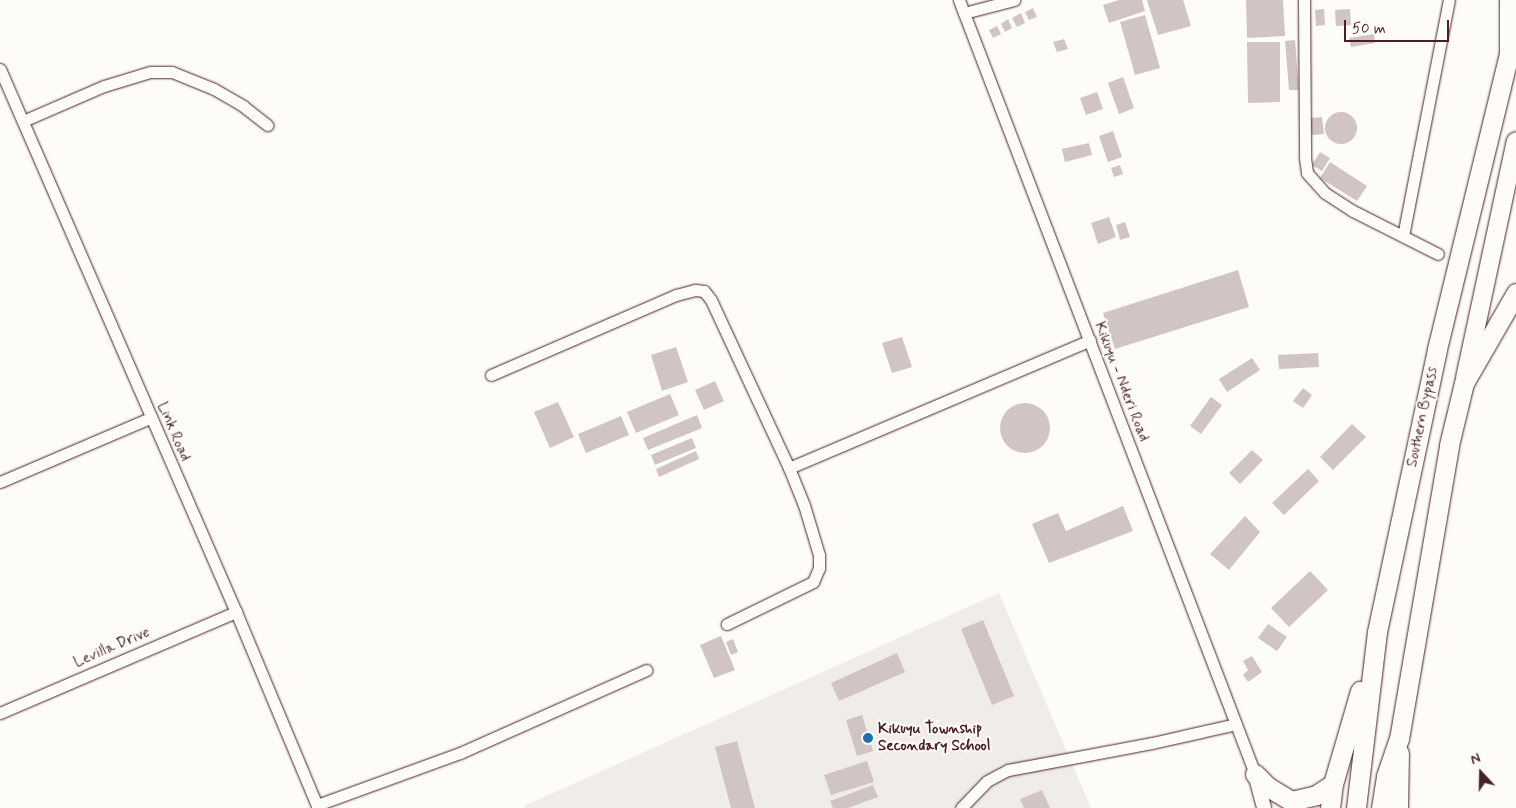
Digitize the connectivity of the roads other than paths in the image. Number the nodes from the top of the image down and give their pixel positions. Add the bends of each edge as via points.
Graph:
1 (959, 0) edge
2 (1014, 0) edge
3 (1304, 0) edge
4 (1449, 0) edge
5 (1509, 0) edge
6 (964, 13) junction
7 (1516, 30) edge
8 (1509, 54) junction
9 (0, 69) edge
10 (23, 122) junction
11 (267, 125) dead end
12 (1516, 141) edge
13 (1403, 236) junction
14 (1438, 254) dead end
15 (1516, 293) edge
16 (1090, 340) junction
17 (491, 375) dead end
18 (1464, 383) junction
19 (150, 418) junction
20 (789, 468) junction
21 (0, 482) edge
22 (236, 612) junction
23 (727, 624) dead end
24 (1377, 632) junction
25 (646, 670) dead end
26 (0, 713) edge
27 (1236, 724) junction
28 (1399, 739) junction
29 (1255, 774) junction
30 (1333, 784) junction
31 (318, 807) edge
32 (961, 808) edge
33 (1264, 808) edge
34 (1330, 808) edge
35 (1356, 808) edge
36 (1381, 808) edge
37 (1398, 808) edge

1 - 6 street, Kikuyu - Nderi Road
2 - 6 street
3 - 13 street via 1307,173 1326,193
4 - 13 street
5 - 8 highway
6 - 16 street, Kikuyu - Nderi Road
7 - 8 main road, Southern Bypass
8 - 24 highway, Southern Bypass via 1437,349
9 - 10 street, Link Road
10 - 11 street via 104,86 150,72 164,72 188,77 214,89
10 - 19 street, Link Road
12 - 18 main road, Southern Bypass
13 - 14 street
15 - 18 highway
16 - 20 street
16 - 27 street, Kikuyu - Nderi Road
17 - 20 street via 676,295 704,291
18 - 28 highway, Southern Bypass via 1449,446
19 - 21 street
19 - 22 street, Link Road
20 - 23 street via 819,555 817,575 804,588
22 - 26 street, Levilla Drive
22 - 31 street, Link Road
24 - 30 highway
24 - 35 highway, Southern Bypass
25 - 31 street via 460,754
27 - 29 street, Kikuyu - Nderi Road
27 - 32 street via 1008,770 987,781
28 - 36 highway, Southern Bypass via 1386,776
28 - 37 highway
29 - 30 highway via 1281,797 1291,801 1316,795
29 - 33 street
30 - 34 highway

